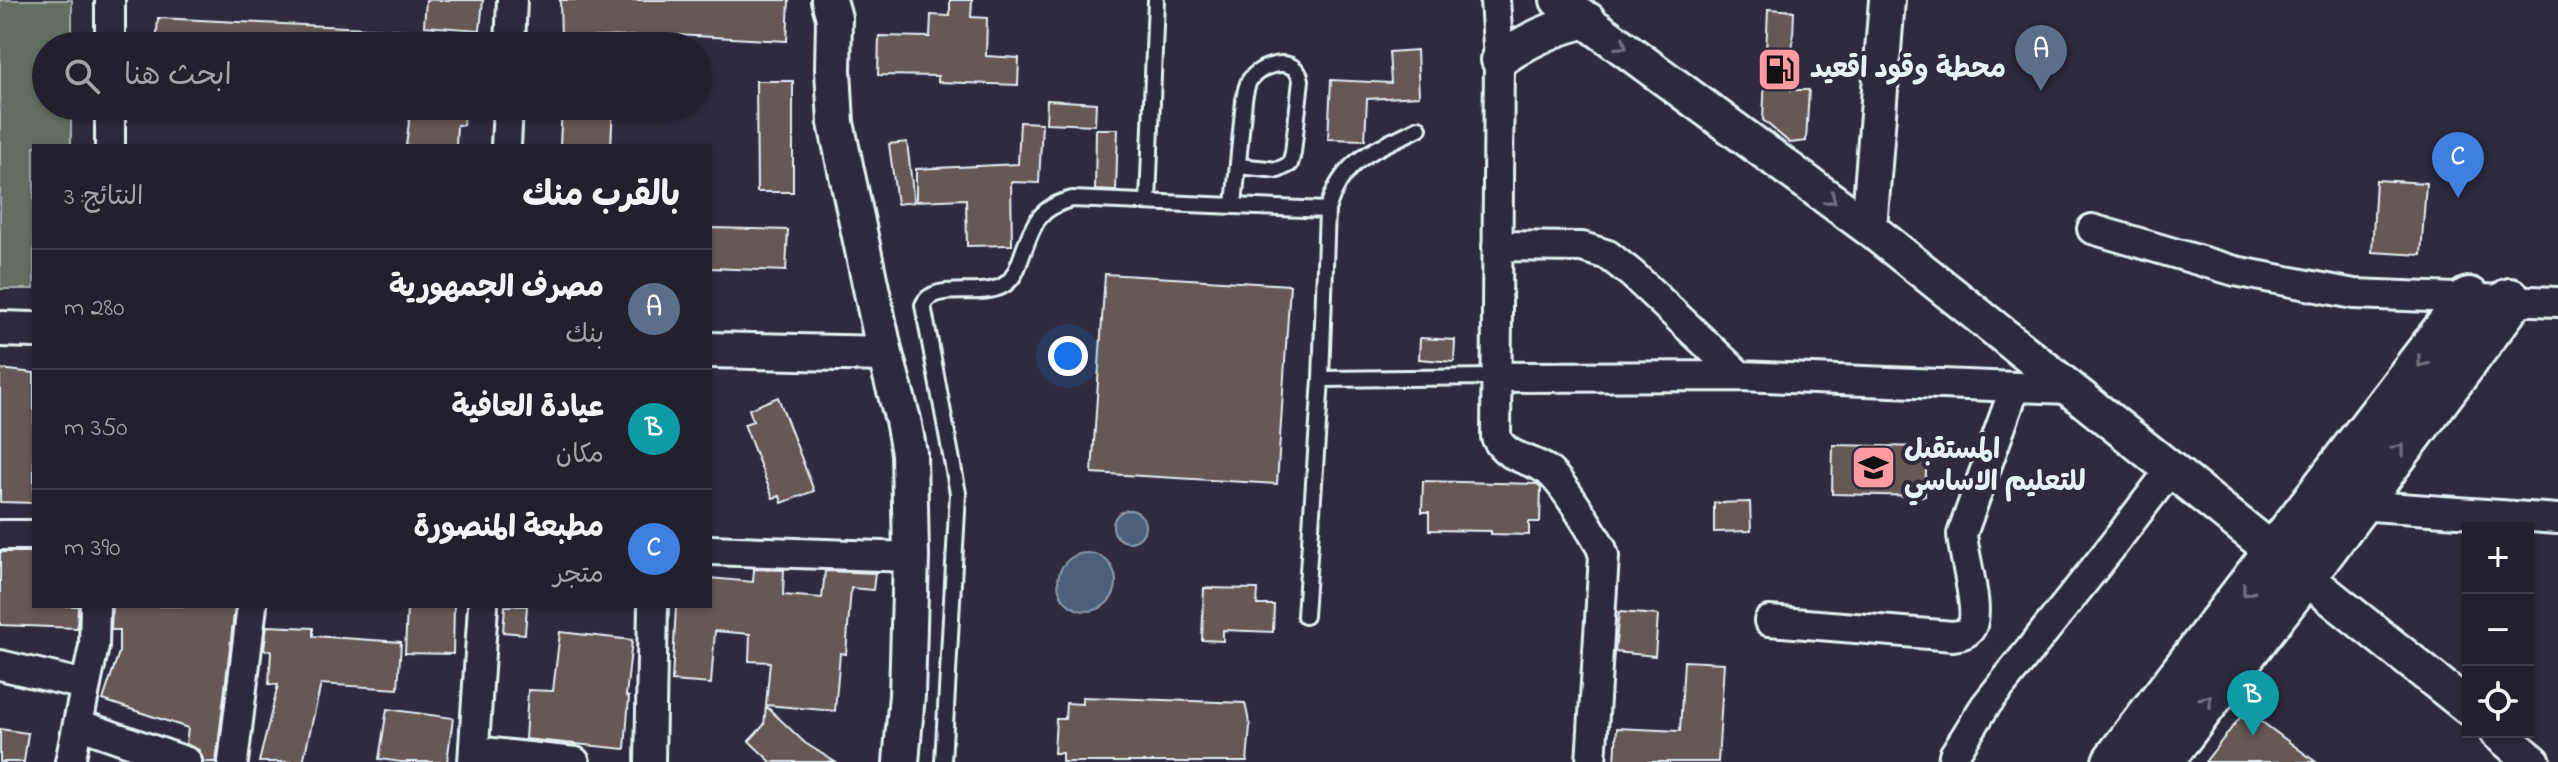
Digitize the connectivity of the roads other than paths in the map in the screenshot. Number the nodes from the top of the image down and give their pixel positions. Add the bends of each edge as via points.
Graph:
1 (110, 0) edge
2 (512, 0) edge
3 (1156, 0) edge
4 (1495, 0) edge
5 (1558, 0) edge
6 (1887, 0) edge
7 (834, 6) edge
8 (1588, 20) junction
9 (110, 32) edge
10 (511, 32) edge
11 (1499, 60) junction
12 (110, 120) edge
13 (507, 120) edge
14 (1419, 128) dead end
15 (110, 144) edge
16 (506, 144) edge
17 (1238, 166) junction
18 (1148, 202) junction
19 (1234, 205) junction
20 (1327, 210) junction
21 (1869, 228) junction
22 (2092, 229) dead end
23 (1497, 246) junction
24 (2490, 300) junction
25 (2558, 302) edge
26 (0, 329) edge
27 (32, 330) edge
28 (712, 350) edge
29 (885, 354) junction
30 (1740, 376) junction
31 (1496, 377) junction
32 (1321, 379) junction
33 (2015, 387) junction
34 (2069, 389) junction
35 (2171, 469) junction
36 (2357, 505) junction
37 (2558, 519) edge
38 (2510, 522) edge
39 (2529, 522) edge
40 (0, 535) edge
41 (32, 535) edge
42 (712, 550) edge
43 (911, 557) junction
44 (2290, 565) junction
45 (95, 608) edge
46 (252, 608) edge
47 (483, 608) edge
48 (653, 608) edge
49 (1305, 616) dead end
50 (1769, 621) dead end
51 (0, 665) edge
52 (85, 685) junction
53 (2462, 702) edge
54 (78, 724) junction
55 (2506, 738) edge
56 (474, 757) edge
57 (70, 762) edge
58 (187, 762) edge
59 (233, 762) edge
60 (575, 762) edge
61 (650, 762) edge
62 (901, 762) edge
63 (943, 762) edge
64 (1591, 762) edge
65 (1953, 762) edge
66 (2115, 762) edge
67 (2159, 762) edge
68 (2533, 762) edge

1 - 9 street
2 - 10 street
3 - 18 lane
4 - 11 street
5 - 8 street
6 - 21 street
7 - 29 street via 836,123
8 - 11 street via 1532,38
8 -> 21 street
11 - 23 street
12 - 15 street
13 - 16 street
14 - 20 lane via 1360,158 1339,181
17 - 17 lane via 1249,82 1263,68 1293,66 1301,80 1290,164 1278,170
17 - 19 lane
18 - 19 lane
18 - 63 lane via 1058,203 1036,220 1008,283 991,291 937,293 923,305 958,493
19 - 20 lane
20 - 32 lane
21 - 34 street
22 - 24 street via 2292,283 2354,294
23 - 30 street via 1582,247 1608,255
23 - 31 street
24 - 25 street
36 -> 24 main road
24 -> 44 main road
26 - 27 street
28 - 29 street
29 - 43 street via 909,453
30 - 31 street
30 - 33 street
31 - 32 lane
31 - 64 street via 1499,445 1549,471 1604,556
32 - 49 lane
33 - 34 street
33 - 50 street via 1962,534 1975,611 1970,629 1953,636
34 - 35 street
35 - 44 street
35 - 65 street via 1985,706
36 - 38 street
36 - 44 main road
37 - 39 street
40 - 41 street
42 - 43 street
43 - 62 street
44 - 53 street
44 -> 66 main road
67 -> 44 main road
45 - 52 street
46 - 59 street
47 - 56 street
48 - 61 street
51 - 52 street
52 - 54 street
54 - 57 street
54 - 58 street
55 - 68 street
56 - 60 street

